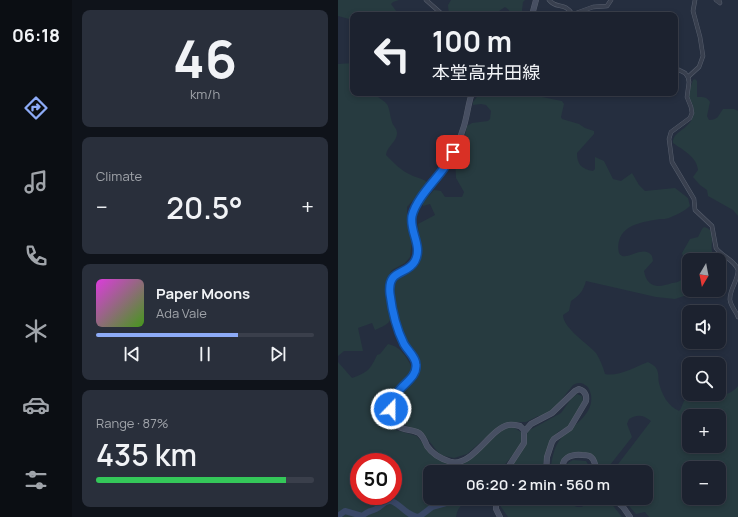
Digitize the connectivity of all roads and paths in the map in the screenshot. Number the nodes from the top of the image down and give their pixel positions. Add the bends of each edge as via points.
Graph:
1 (426, 0) edge
2 (536, 0) edge
3 (550, 0) edge
4 (611, 0) edge
5 (695, 0) edge
6 (440, 12) edge
7 (533, 12) edge
8 (570, 12) edge
9 (580, 12) edge
10 (678, 70) edge
11 (688, 77) junction
12 (471, 96) edge
13 (738, 271) edge
14 (738, 317) edge
15 (524, 432) junction
16 (510, 465) edge
17 (546, 465) edge
18 (563, 465) edge
19 (595, 465) edge
20 (496, 505) edge
21 (622, 505) edge
22 (500, 517) edge
23 (630, 517) edge

1 - 6 street
2 - 7 main road
3 - 8 street via 553,4 566,7
4 - 9 street via 607,6 593,7
5 - 11 street via 693,11 703,56 700,67
10 - 11 street
11 - 13 street via 687,97 692,113 668,139 672,162 694,199 695,210 712,226 716,248
12 - 15 main road via 464,128 453,152 413,214 418,249 415,260 391,282 391,296 398,326 404,345 415,360 416,366 415,372 398,391 393,401 392,416 397,426 418,433 433,454 452,462 461,462 472,455 500,428 508,425 520,426
13 - 14 street via 730,298
15 - 16 main road via 524,443
15 - 17 main road via 531,424 552,413 575,391 579,389 586,393 586,401 570,428 554,438
18 - 19 main road via 568,456 576,454 590,456
20 - 22 main road
21 - 23 main road

